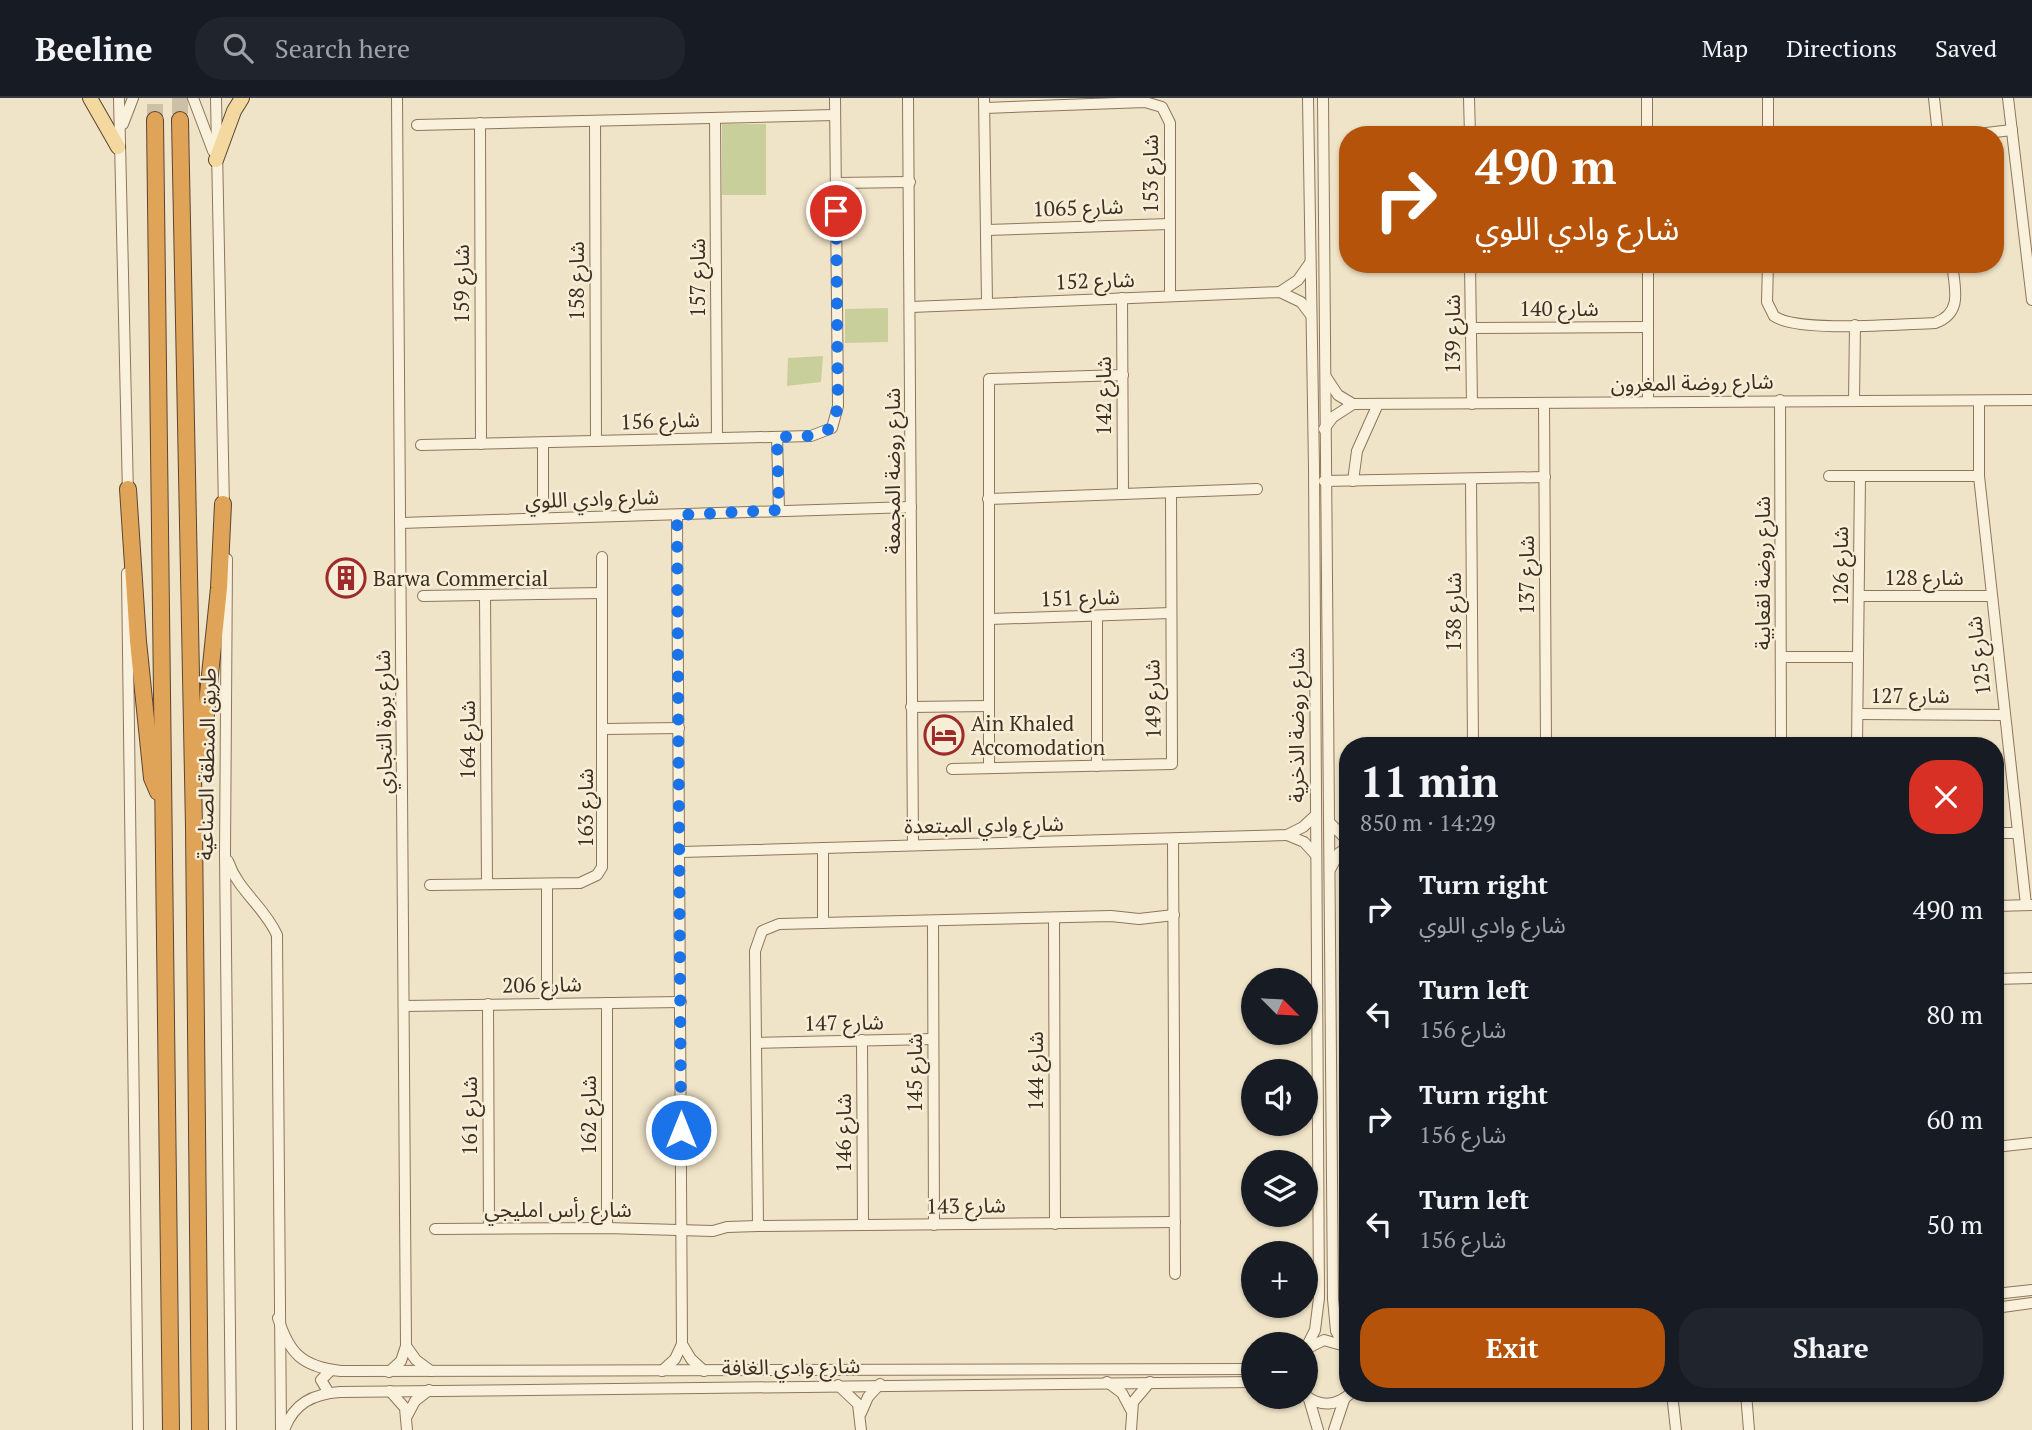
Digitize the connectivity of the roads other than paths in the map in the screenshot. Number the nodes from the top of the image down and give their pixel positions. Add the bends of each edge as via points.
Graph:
1 (90, 98) edge
2 (119, 98) edge
3 (133, 98) edge
4 (192, 98) edge
5 (216, 98) edge
6 (242, 98) edge
7 (397, 98) edge
8 (835, 98) edge
9 (908, 98) edge
10 (1308, 98) edge
11 (1323, 98) edge
12 (1469, 98) edge
13 (1647, 98) edge
14 (1768, 98) edge
15 (1934, 98) edge
16 (2008, 98) edge
17 (985, 103) edge
18 (835, 115) junction
19 (715, 118) junction
20 (155, 120) tunnel mouth
21 (180, 120) tunnel mouth
22 (595, 121) junction
23 (480, 123) junction
24 (417, 125) dead end
25 (1469, 126) edge
26 (1647, 126) edge
27 (1768, 126) edge
28 (1937, 126) edge
29 (2012, 130) junction
30 (2004, 131) edge
31 (118, 147) junction
32 (216, 160) junction
33 (910, 182) junction
34 (836, 183) junction
35 (1169, 223) junction
36 (987, 230) junction
37 (1310, 263) junction
38 (1471, 273) edge
39 (1648, 273) edge
40 (1768, 273) edge
41 (1953, 273) edge
42 (1280, 292) junction
43 (1170, 296) junction
44 (1122, 298) junction
45 (2032, 300) edge
46 (987, 303) junction
47 (911, 307) junction
48 (1310, 314) junction
49 (1856, 325) junction
50 (1648, 327) junction
51 (1471, 328) junction
52 (1324, 373) junction
53 (1122, 375) junction
54 (1780, 400) junction
55 (2032, 400) edge
56 (1648, 401) junction
57 (1854, 401) junction
58 (1979, 401) junction
59 (1544, 403) junction
60 (1353, 404) junction
61 (1378, 404) junction
62 (1472, 404) junction
63 (1324, 430) junction
64 (777, 437) junction
65 (717, 438) junction
66 (596, 441) junction
67 (543, 443) junction
68 (481, 444) junction
69 (421, 445) dead end
70 (1829, 476) dead end
71 (1860, 476) junction
72 (1545, 477) junction
73 (1979, 477) junction
74 (1471, 479) junction
75 (1324, 481) junction
76 (1353, 481) junction
77 (128, 489) junction
78 (1257, 489) dead end
79 (1171, 493) junction
80 (1123, 494) junction
81 (988, 499) junction
82 (223, 504) junction
83 (911, 507) junction
84 (779, 510) junction
85 (677, 515) junction
86 (543, 518) junction
87 (400, 523) junction
88 (602, 557) dead end
89 (602, 593) junction
90 (485, 595) junction
91 (423, 596) dead end
92 (1859, 596) junction
93 (1990, 596) junction
94 (1171, 613) junction
95 (1097, 616) junction
96 (989, 618) junction
97 (1782, 657) junction
98 (1858, 657) junction
99 (989, 706) junction
100 (911, 707) junction
101 (1859, 713) junction
102 (2004, 715) junction
103 (679, 728) junction
104 (604, 729) junction
105 (1473, 737) edge
106 (1546, 737) edge
107 (1781, 737) edge
108 (1858, 737) edge
109 (1097, 766) junction
110 (989, 767) junction
111 (953, 769) dead end
112 (163, 804) junction
113 (1316, 815) junction
114 (1331, 824) junction
115 (194, 827) junction
116 (1339, 832) edge
117 (2004, 833) edge
118 (2017, 833) junction
119 (1287, 835) junction
120 (1173, 840) junction
121 (913, 845) junction
122 (823, 848) junction
123 (681, 852) junction
124 (225, 853) junction
125 (1339, 853) edge
126 (1316, 855) junction
127 (1330, 870) junction
128 (487, 884) junction
129 (547, 884) junction
130 (430, 885) dead end
131 (2029, 905) edge
132 (2004, 906) edge
133 (1174, 915) junction
134 (1054, 918) junction
135 (933, 921) junction
136 (823, 923) junction
137 (2032, 978) edge
138 (2004, 979) edge
139 (681, 1002) junction
140 (547, 1003) junction
141 (607, 1003) junction
142 (488, 1004) junction
143 (404, 1006) junction
144 (933, 1039) junction
145 (862, 1040) junction
146 (756, 1043) junction
147 (2032, 1143) edge
148 (2004, 1146) edge
149 (1175, 1222) junction
150 (1055, 1224) junction
151 (863, 1225) junction
152 (934, 1225) junction
153 (758, 1226) junction
154 (489, 1228) junction
155 (607, 1228) junction
156 (435, 1229) dead end
157 (681, 1229) junction
158 (1175, 1274) dead end
159 (2032, 1290) edge
160 (2004, 1293) edge
161 (2032, 1303) edge
162 (2004, 1307) edge
163 (278, 1318) junction
164 (1314, 1332) edge
165 (1339, 1336) edge
166 (682, 1343) junction
167 (1318, 1343) edge
168 (1339, 1344) edge
169 (406, 1346) junction
170 (1241, 1369) edge
171 (331, 1370) junction
172 (389, 1371) junction
173 (431, 1371) junction
174 (662, 1371) junction
175 (704, 1371) junction
176 (1107, 1382) junction
177 (1150, 1382) junction
178 (1241, 1382) edge
179 (880, 1384) junction
180 (838, 1385) junction
181 (429, 1390) junction
182 (390, 1391) junction
183 (329, 1392) junction
184 (1339, 1399) edge
185 (1318, 1401) edge
186 (1345, 1402) edge
187 (1673, 1402) edge
188 (1747, 1402) edge
189 (1311, 1409) edge
190 (1131, 1410) junction
191 (861, 1413) junction
192 (407, 1416) junction
193 (138, 1430) edge
194 (171, 1430) edge
195 (200, 1430) edge
196 (231, 1430) edge
197 (282, 1430) edge
198 (407, 1430) edge
199 (861, 1430) edge
200 (1131, 1430) edge
201 (1318, 1430) edge
202 (1334, 1430) edge
203 (1676, 1430) edge
204 (1749, 1430) edge

1 - 31 main road
2 - 31 street
3 - 31 street
4 - 32 street
5 - 32 street, طريق المنطقة الصناعية
6 - 32 main road
7 - 87 street, شارع بروة التجاري
8 - 18 street, شارع 156
9 - 33 street, شارع روضة المجمعة
10 - 37 street, شارع روضة الذخرية
11 - 52 street, شارع روضة الذخرية
12 - 25 street
13 - 26 street
14 - 27 street
15 - 28 street
16 - 29 street
17 - 35 street, شارع 153 via 1145,102 1162,107 1170,123
17 - 36 street, شارع 153
18 - 19 street
18 - 34 street, شارع 156
19 - 22 street
19 - 65 street, شارع 157
20 - 112 highway, طريق المنطقة الصناعية
21 - 115 highway, طريق المنطقة الصناعية
22 - 23 street
22 - 66 street, شارع 158
23 - 24 street
23 - 68 street, شارع 159
29 - 30 street
29 - 45 street
31 - 77 street
32 - 82 street, طريق المنطقة الصناعية
33 - 34 street
33 - 47 street, شارع روضة المجمعة
34 - 64 street, شارع 156 via 836,418 823,434
35 - 36 street, شارع 1065
35 - 43 street, شارع 153
36 - 46 street, شارع 153
37 - 42 street via 1298,280
37 - 48 street, شارع روضة الذخرية
38 - 51 street, شارع 139
39 - 50 street
40 - 49 street via 1767,302 1774,316 1790,324
41 - 49 street via 1956,299 1951,315 1944,320
42 - 43 street, شارع 152
42 - 48 street via 1301,302
43 - 44 street, شارع 152
44 - 46 street, شارع 152
44 - 53 street, شارع 142
46 - 47 street, شارع 152
47 - 83 street, شارع روضة المجمعة
48 - 113 street, شارع روضة الذخرية
49 - 57 street
50 - 51 street, شارع 140
50 - 56 street
51 - 62 street, شارع 139
52 - 60 street via 1338,395
52 - 63 street, شارع روضة الذخرية
53 - 80 street, شارع 142
53 - 81 street via 989,379
54 - 56 street, شارع روضة المغرون
54 - 57 street, شارع روضة المغرون
54 - 97 street, شارع روضة لقعابية
55 - 58 street, شارع روضة المغرون
56 - 59 street, شارع روضة المغرون
57 - 58 street, شارع روضة المغرون
58 - 73 street, شارع 125
59 - 62 street, شارع روضة المغرون
59 - 72 street, شارع 137
60 - 61 street, شارع روضة المغرون
60 - 63 street via 1333,417
61 - 62 street, شارع روضة المغرون
61 - 76 street via 1357,451
63 - 75 street, شارع روضة الذخرية
64 - 65 street, شارع 156
64 - 84 street
65 - 66 street, شارع 156
66 - 67 street, شارع 156
67 - 68 street, شارع 156
67 - 86 street
68 - 69 street, شارع 156
70 - 71 street
71 - 73 street
71 - 92 street, شارع 126
72 - 74 street
72 - 106 street, شارع 137
73 - 93 street, شارع 125
74 - 76 street
74 - 105 street, شارع 138
75 - 76 street
75 - 114 street, شارع روضة الذخرية
77 - 112 highway via 152,778
77 - 193 street
78 - 79 street
79 - 80 street
79 - 94 street, شارع 149
80 - 81 street
81 - 96 street
82 - 115 highway via 212,666
82 - 124 street, طريق المنطقة الصناعية via 229,591
83 - 84 street, شارع وادي اللوي
83 - 100 street, شارع روضة المجمعة
84 - 85 street, شارع وادي اللوي
85 - 86 street, شارع وادي اللوي
85 - 103 street
86 - 87 street, شارع وادي اللوي
87 - 143 street, شارع بروة التجاري
88 - 89 street, شارع 163
89 - 90 street
89 - 104 street, شارع 163
90 - 91 street
90 - 128 street, شارع 164
92 - 93 street, شارع 128
92 - 98 street, شارع 126
93 - 102 street, شارع 125
94 - 95 street, شارع 151
94 - 109 street, شارع 149 via 1172,764
95 - 96 street, شارع 151
95 - 109 street
96 - 99 street
97 - 98 street
97 - 107 street, شارع روضة لقعابية
98 - 101 street, شارع 126
99 - 100 street
99 - 110 street
100 - 121 street, شارع روضة المجمعة
101 - 102 street, شارع 127
101 - 108 street, شارع 126
102 - 118 street, شارع 125
103 - 104 street
103 - 123 street
104 - 129 street, شارع 163 via 602,867 589,881
109 - 110 street, شارع 149
110 - 111 street, شارع 149
112 - 194 highway, طريق المنطقة الصناعية
113 - 119 street
113 - 126 street, شارع روضة الذخرية
114 - 116 street
114 - 127 street, شارع روضة الذخرية
115 - 195 highway, طريق المنطقة الصناعية
117 - 118 street
118 - 131 street, شارع 125
119 - 120 street, شارع وادي المبتعدة
119 - 126 street via 1304,842
120 - 121 street, شارع وادي المبتعدة
120 - 133 street
121 - 122 street, شارع وادي المبتعدة
122 - 123 street, شارع وادي المبتعدة
122 - 136 street
123 - 139 street
124 - 163 street via 241,888 277,934
124 - 196 street, طريق المنطقة الصناعية
125 - 127 street
126 - 164 street, شارع روضة الذخرية via 1319,1298
127 - 165 street, شارع روضة الذخرية via 1333,1299
128 - 129 street, شارع 163
128 - 130 street, شارع 163
129 - 140 street
131 - 132 street
133 - 134 street
133 - 149 street
134 - 135 street
134 - 150 street, شارع 144
135 - 136 street
135 - 144 street, شارع 145
136 - 146 street via 769,926 757,939
137 - 138 street
139 - 141 street, شارع 206
139 - 157 street
140 - 141 street, شارع 206
140 - 142 street, شارع 206
141 - 155 street, شارع 162
142 - 143 street, شارع 206
142 - 154 street, شارع 161
143 - 169 street, شارع بروة التجاري
144 - 145 street, شارع 147
144 - 152 street, شارع 145
145 - 146 street, شارع 147
145 - 151 street, شارع 146
146 - 153 street
147 - 148 street
149 - 150 street, شارع 143
149 - 158 street
150 - 152 street, شارع 143
151 - 152 street, شارع 143
151 - 153 street, شارع 143
153 - 157 street, شارع 143
154 - 155 street, شارع رأس امليجي
154 - 156 street, شارع رأس امليجي
155 - 157 street, شارع رأس امليجي
157 - 166 street
159 - 160 street
161 - 162 street
163 - 171 street, شارع وادي الغافة via 290,1350
163 - 197 street
166 - 174 street via 675,1359
166 - 175 street
167 - 168 street
169 - 172 street via 401,1361
169 - 173 street
170 - 175 street, شارع وادي الغافة
171 - 172 street, شارع وادي الغافة
171 - 183 street via 321,1380
172 - 173 street, شارع وادي الغافة
173 - 174 street, شارع وادي الغافة
174 - 175 street, شارع وادي الغافة
176 - 177 street, شارع وادي الغافة
176 - 179 street, شارع وادي الغافة
176 - 190 street via 1122,1393
177 - 178 street, شارع وادي الغافة
177 - 190 street via 1137,1394
179 - 180 street, شارع وادي الغافة
179 - 191 street
180 - 181 street, شارع وادي الغافة
180 - 191 street via 853,1396
181 - 182 street, شارع وادي الغافة
181 - 192 street via 415,1401
182 - 183 street, شارع وادي الغافة
182 - 192 street via 402,1401
183 - 197 street, شارع وادي الغافة via 304,1401
184 - 185 street via 1326,1404
186 - 202 street
187 - 203 street
188 - 204 street
189 - 201 street
190 - 200 street
191 - 199 street
192 - 198 street

